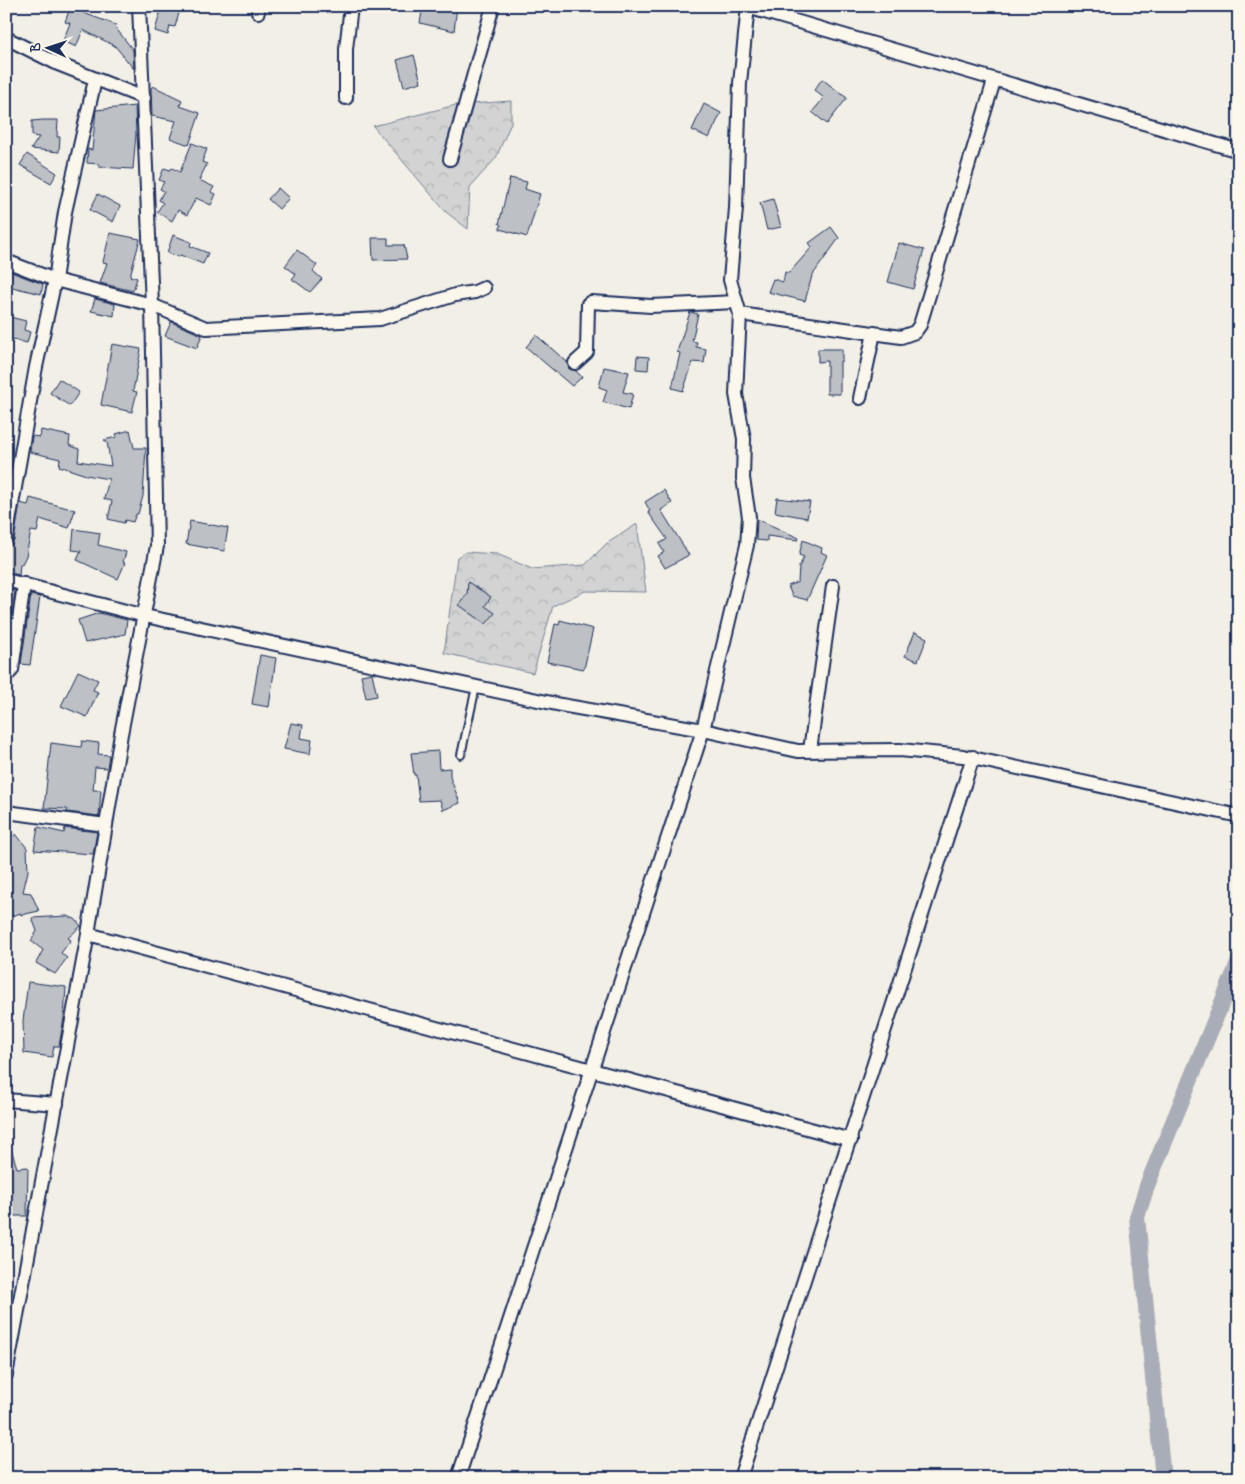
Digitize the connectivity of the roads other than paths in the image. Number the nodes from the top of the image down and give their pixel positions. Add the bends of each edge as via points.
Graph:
1 (139, 6) edge
2 (350, 6) edge
3 (493, 6) edge
4 (746, 7) edge
5 (6, 38) edge
6 (95, 80) junction
7 (994, 81) junction
8 (144, 98) junction
9 (346, 98) dead end
10 (1239, 151) edge
11 (450, 159) dead end
12 (6, 261) edge
13 (55, 280) junction
14 (484, 288) dead end
15 (152, 305) junction
16 (738, 308) junction
17 (874, 333) junction
18 (575, 363) dead end
19 (860, 398) dead end
20 (6, 538) edge
21 (6, 580) edge
22 (24, 584) junction
23 (833, 586) dead end
24 (145, 616) junction
25 (6, 676) edge
26 (476, 687) junction
27 (703, 730) junction
28 (810, 750) junction
29 (460, 754) dead end
30 (973, 758) junction
31 (6, 812) edge
32 (1239, 816) edge
33 (106, 825) junction
34 (88, 934) junction
35 (592, 1069) junction
36 (6, 1100) edge
37 (57, 1104) junction
38 (850, 1140) junction
39 (6, 1375) edge
40 (458, 1478) edge
41 (740, 1478) edge

1 - 8 street
2 - 9 street
3 - 11 street
4 - 7 street
4 - 16 street via 730,280
5 - 6 street
6 - 8 street
6 - 13 street via 65,212
7 - 10 street
7 - 17 street via 920,325 909,336
8 - 15 street
12 - 13 street
13 - 15 street
13 - 20 street
14 - 15 street via 380,318 206,328
15 - 24 street via 158,546
16 - 17 street
16 - 18 street via 591,302 588,304 587,352
16 - 27 street via 736,394 744,439 743,478 749,517 746,545
17 - 19 street
21 - 22 street
22 - 24 street
22 - 25 street via 12,670
23 - 28 street
24 - 26 street
24 - 33 street
26 - 27 street
26 - 29 lane
27 - 28 street via 798,752
27 - 35 street
28 - 30 street via 900,750
30 - 32 street
30 - 38 street
31 - 33 street
33 - 34 street
34 - 35 street
34 - 37 street
35 - 38 street
35 - 40 street
36 - 37 street
37 - 39 street
38 - 41 street

